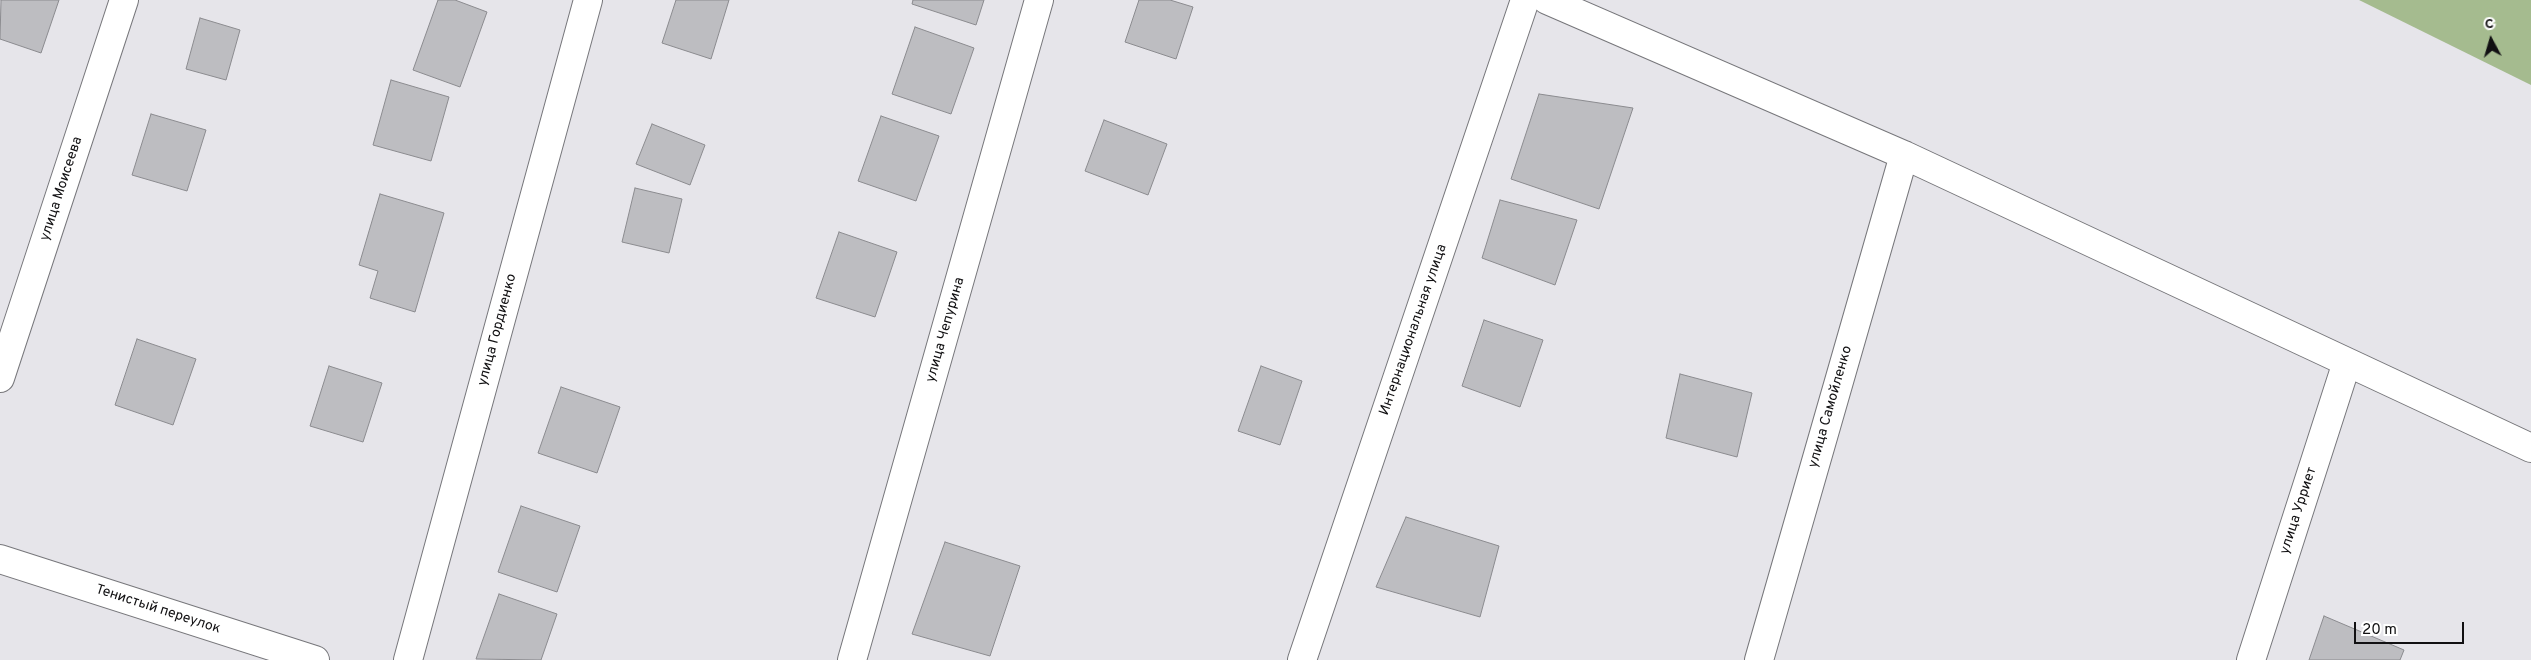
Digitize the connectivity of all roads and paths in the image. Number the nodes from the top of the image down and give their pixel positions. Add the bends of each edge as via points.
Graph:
1 (124, 0) edge
2 (588, 0) edge
3 (1039, 0) edge
4 (1525, 0) edge
5 (1547, 0) edge
6 (1904, 155) junction
7 (2347, 362) junction
8 (0, 378) edge
9 (2531, 448) edge
10 (0, 559) edge
11 (315, 660) edge
12 (408, 660) edge
13 (852, 660) edge
14 (1302, 660) edge
15 (1759, 660) edge
16 (2252, 660) edge

1 - 8 street, улица Моисеева
2 - 12 street, улица Гордиенко
3 - 13 street, улица Чепурина
4 - 14 street, Интернациональная улица
5 - 6 street
6 - 7 street
6 - 15 street, улица Самойленко
7 - 9 street
7 - 16 street, улица Урриет
10 - 11 street, Тенистый переулок

